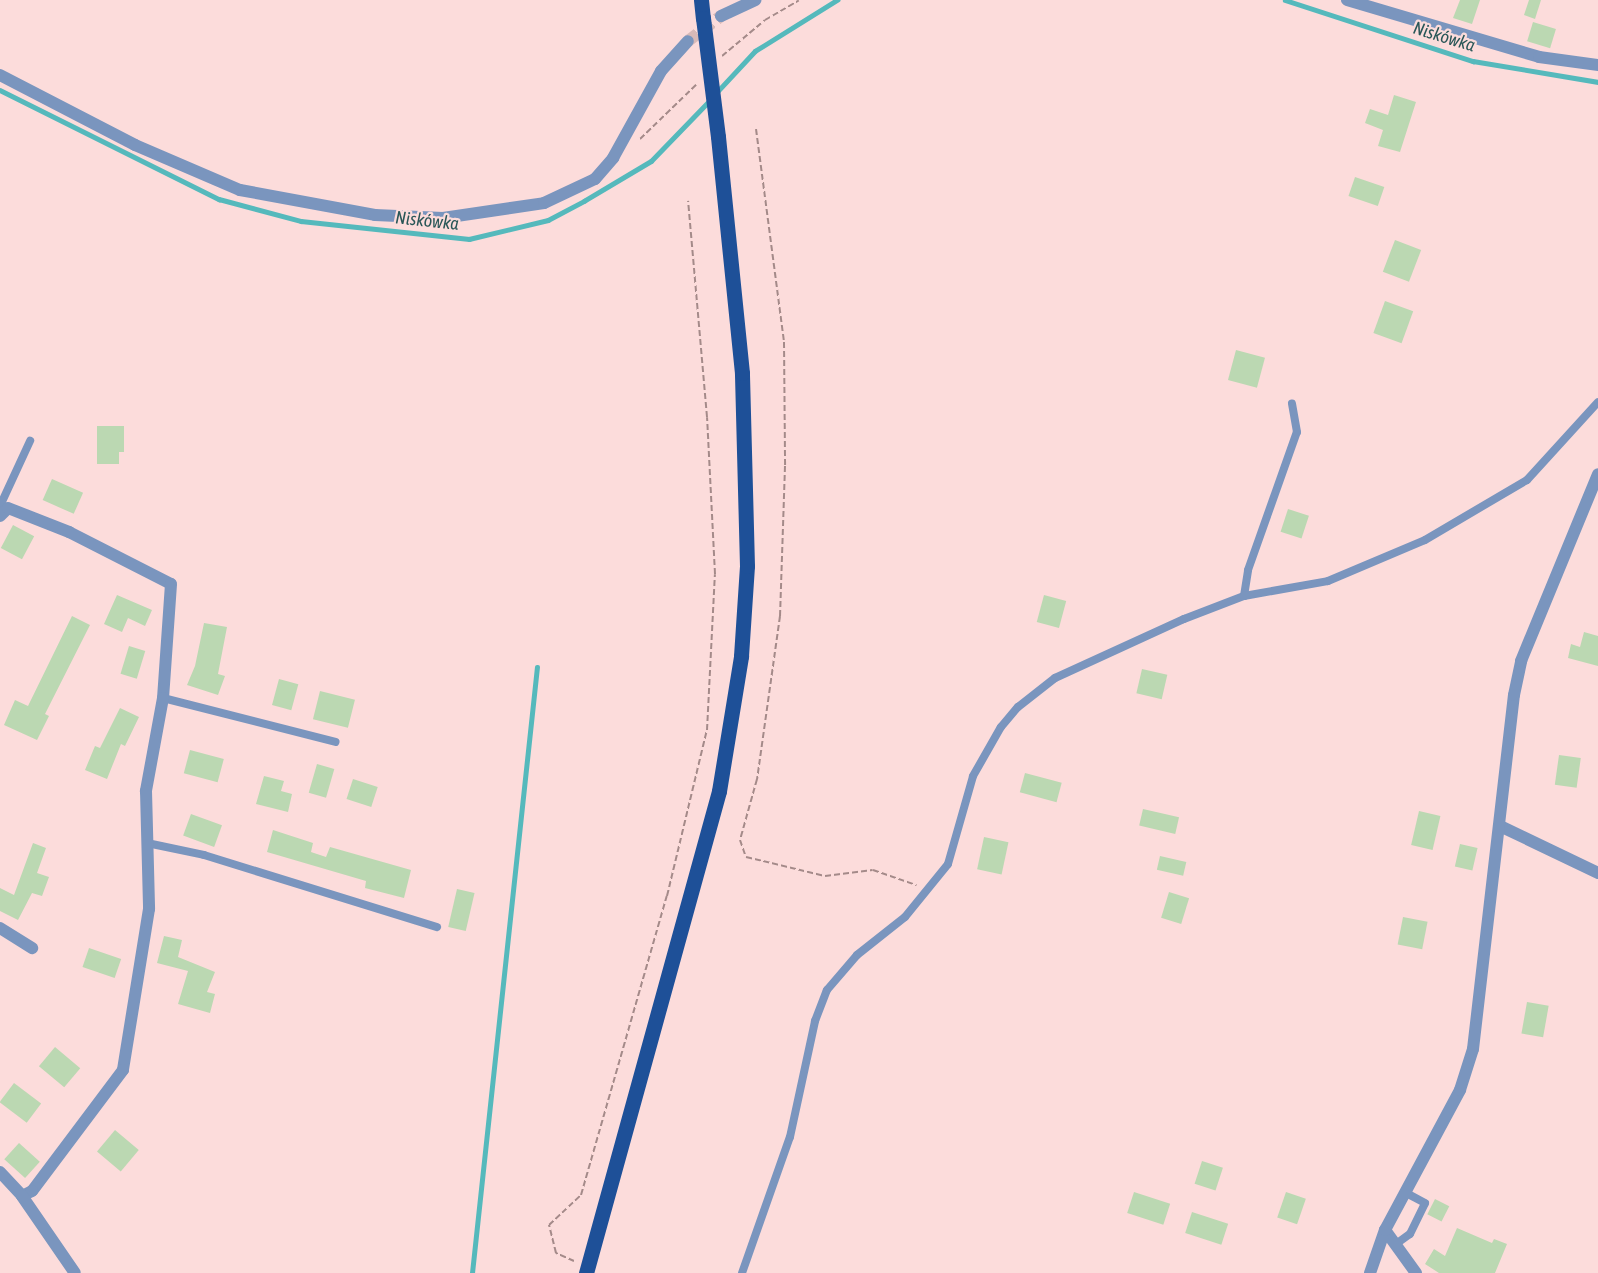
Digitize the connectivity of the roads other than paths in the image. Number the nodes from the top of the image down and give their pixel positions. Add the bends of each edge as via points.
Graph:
1 (701, 0) edge
2 (755, 0) edge
3 (1347, 0) edge
4 (721, 16) tunnel mouth
5 (688, 41) tunnel mouth
6 (1598, 65) edge
7 (0, 75) edge
8 (1598, 402) edge
9 (1292, 403) dead end
10 (30, 441) dead end
11 (1598, 474) edge
12 (0, 506) edge
13 (0, 516) edge
14 (1244, 596) junction
15 (163, 699) junction
16 (335, 742) dead end
17 (1500, 826) junction
18 (147, 843) junction
19 (1598, 873) edge
20 (437, 927) dead end
21 (0, 928) edge
22 (32, 948) dead end
23 (0, 1172) edge
24 (1406, 1193) junction
25 (22, 1196) junction
26 (1385, 1230) junction
27 (1396, 1244) junction
28 (586, 1270) edge
29 (75, 1273) edge
30 (742, 1273) edge
31 (1370, 1273) edge
32 (1416, 1273) edge

1 - 28 main road, bridge via 742,373 747,566 741,656 718,791
2 - 4 street
3 - 6 street via 1539,57
5 - 7 street via 661,71 613,158 595,179 544,203 443,218 375,215 240,190 135,145
8 - 14 lane via 1527,480 1425,540 1328,581
9 - 14 lane via 1297,432 1248,570
10 - 12 lane
11 - 17 street via 1521,661
13 - 15 street via 8,508 69,532 171,584
14 - 30 lane via 1055,678 1018,706 1001,727 974,776 948,864 905,917 857,955 827,990 815,1021 790,1137
15 - 16 lane
15 - 18 street via 146,791
17 - 19 street
17 - 24 street via 1473,1049 1460,1090
18 - 20 lane via 204,855
18 - 25 street via 149,909 123,1070 32,1191
21 - 22 street
23 - 25 street
24 - 26 street
24 - 27 lane via 1425,1203 1410,1234
25 - 29 street
26 - 27 street
26 - 31 street
27 - 32 street

